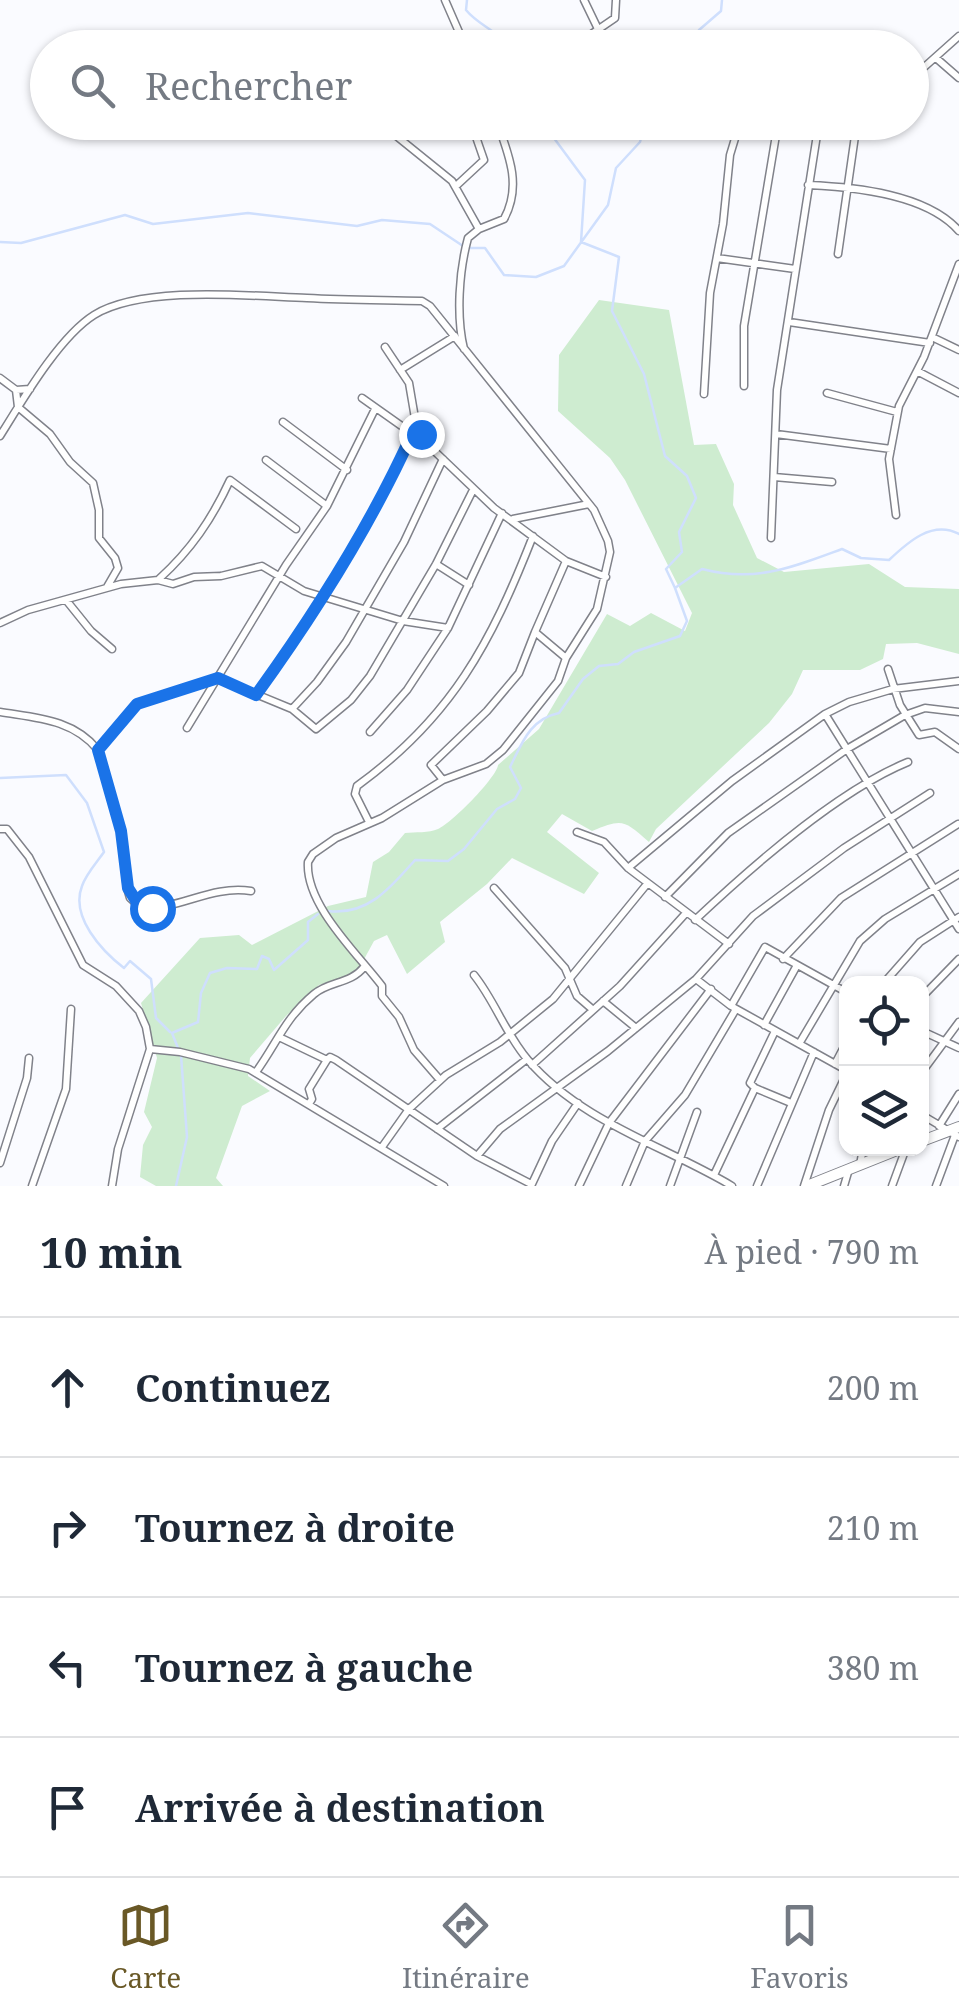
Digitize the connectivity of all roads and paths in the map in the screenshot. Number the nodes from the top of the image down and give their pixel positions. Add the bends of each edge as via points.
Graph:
1 (445, 0) edge
2 (584, 0) edge
3 (616, 0) edge
4 (598, 29) joint
5 (458, 30) edge
6 (959, 36) edge
7 (936, 58) junction
8 (929, 64) edge
9 (959, 78) edge
10 (400, 140) edge
11 (477, 140) edge
12 (504, 140) edge
13 (735, 140) edge
14 (775, 140) edge
15 (816, 140) edge
16 (855, 140) edge
17 (808, 185) junction
18 (456, 186) junction
19 (849, 188) junction
20 (480, 229) junction
21 (959, 231) edge
22 (838, 254) dead end
23 (717, 258) junction
24 (755, 263) junction
25 (959, 264) edge
26 (795, 269) junction
27 (789, 322) junction
28 (457, 336) junction
29 (931, 340) junction
30 (385, 347) dead end
31 (959, 350) edge
32 (400, 370) junction
33 (917, 371) junction
34 (0, 378) edge
35 (744, 386) dead end
36 (16, 390) junction
37 (30, 390) junction
38 (828, 393) dead end
39 (959, 393) edge
40 (704, 394) dead end
41 (362, 398) dead end
42 (18, 407) junction
43 (375, 409) junction
44 (898, 412) junction
45 (283, 422) dead end
46 (412, 434) junction
47 (776, 434) junction
48 (0, 436) edge
49 (427, 444) junction
50 (890, 449) junction
51 (443, 459) junction
52 (266, 460) dead end
53 (347, 470) junction
54 (774, 477) junction
55 (832, 482) dead end
56 (473, 490) junction
57 (589, 504) junction
58 (328, 506) junction
59 (502, 513) junction
60 (896, 514) dead end
61 (512, 519) junction
62 (296, 529) dead end
63 (533, 536) junction
64 (770, 538) dead end
65 (566, 561) junction
66 (436, 564) junction
67 (279, 577) junction
68 (606, 577) junction
69 (158, 580) junction
70 (469, 585) junction
71 (106, 588) junction
72 (323, 596) junction
73 (66, 600) junction
74 (363, 608) junction
75 (403, 621) junction
76 (0, 623) edge
77 (448, 628) junction
78 (535, 632) junction
79 (112, 648) dead end
80 (566, 658) junction
81 (888, 668) dead end
82 (218, 678) junction
83 (959, 681) edge
84 (894, 689) junction
85 (256, 695) junction
86 (292, 709) junction
87 (0, 712) edge
88 (959, 712) edge
89 (825, 714) junction
90 (904, 715) junction
91 (187, 728) dead end
92 (370, 732) dead end
93 (847, 749) junction
94 (959, 749) edge
95 (98, 750) junction
96 (908, 762) dead end
97 (444, 780) junction
98 (868, 784) junction
99 (930, 794) dead end
100 (888, 818) junction
101 (369, 822) junction
102 (958, 824) edge
103 (0, 829) edge
104 (577, 832) dead end
105 (910, 852) junction
106 (628, 868) junction
107 (959, 874) edge
108 (647, 884) junction
109 (494, 888) dead end
110 (933, 888) junction
111 (251, 891) dead end
112 (665, 897) junction
113 (686, 913) junction
114 (956, 919) edge
115 (695, 920) junction
116 (959, 929) edge
117 (729, 944) junction
118 (783, 959) junction
119 (959, 959) edge
120 (364, 967) junction
121 (796, 967) junction
122 (474, 975) dead end
123 (890, 976) edge
124 (696, 979) junction
125 (570, 982) junction
126 (833, 985) junction
127 (839, 988) edge
128 (710, 990) junction
129 (929, 990) edge
130 (603, 1001) junction
131 (733, 1007) junction
132 (71, 1009) dead end
133 (592, 1009) junction
134 (959, 1022) edge
135 (764, 1025) junction
136 (636, 1028) junction
137 (775, 1031) junction
138 (511, 1033) junction
139 (929, 1034) edge
140 (279, 1038) junction
141 (944, 1041) junction
142 (800, 1044) junction
143 (959, 1048) edge
144 (150, 1049) junction
145 (814, 1052) junction
146 (839, 1056) edge
147 (29, 1058) dead end
148 (327, 1060) junction
149 (530, 1062) junction
150 (835, 1064) junction
151 (926, 1066) edge
152 (839, 1067) edge
153 (256, 1072) junction
154 (440, 1080) junction
155 (558, 1088) junction
156 (754, 1088) junction
157 (839, 1089) edge
158 (959, 1094) edge
159 (578, 1102) junction
160 (791, 1103) junction
161 (309, 1104) junction
162 (409, 1110) junction
163 (698, 1112) dead end
164 (929, 1119) edge
165 (609, 1123) junction
166 (437, 1128) junction
167 (952, 1131) edge
168 (645, 1141) junction
169 (382, 1147) junction
170 (477, 1156) junction
171 (859, 1156) edge
172 (883, 1156) edge
173 (901, 1156) edge
174 (681, 1158) junction
175 (0, 1163) edge
176 (854, 1167) junction
177 (716, 1180) edge
178 (531, 1185) edge
179 (32, 1186) edge
180 (112, 1186) edge
181 (444, 1186) edge
182 (579, 1186) edge
183 (626, 1186) edge
184 (670, 1186) edge
185 (732, 1186) edge
186 (757, 1186) edge
187 (805, 1186) edge
188 (844, 1186) edge
189 (892, 1186) edge
190 (936, 1186) edge

1 - 5 street
2 - 4 street
3 - 4 street via 615,18
6 - 7 street
7 - 8 street
7 - 9 street
10 - 18 street
11 - 18 street via 484,160
12 - 20 street via 513,196 504,218
13 - 23 street
14 - 24 street
15 - 17 street
16 - 19 street
17 - 19 street
17 - 26 street
18 - 20 street
19 - 21 street via 894,195
19 - 22 street
20 - 28 street via 465,248
23 - 24 street
23 - 40 street
24 - 26 street
24 - 35 street via 744,326
25 - 29 street
26 - 27 street
27 - 29 street
27 - 47 street
28 - 32 street
28 - 37 street via 422,301 231,295 130,301 92,316
28 - 57 street
29 - 31 street
29 - 33 street
30 - 32 street
32 - 49 street
33 - 39 street
33 - 44 street
34 - 36 street
36 - 37 street
36 - 42 street
37 - 42 street
38 - 44 street
41 - 43 street
42 - 48 street
42 - 71 street via 93,483 100,538 118,568
43 - 46 street
43 - 53 street
44 - 50 street
45 - 53 street
46 - 49 street
46 - 72 street via 384,498
47 - 50 street
47 - 54 street
49 - 51 street
50 - 60 street
51 - 56 street
51 - 74 street
52 - 58 street
53 - 58 street
54 - 55 street
54 - 64 street
56 - 59 street
56 - 66 street
57 - 61 street
57 - 68 street via 608,541
58 - 67 street
59 - 61 street
59 - 70 street
61 - 63 street
62 - 69 street via 230,480 193,546
63 - 65 street
63 - 101 street via 487,641 454,695 406,750 358,786
65 - 68 street
65 - 78 street
66 - 70 street
66 - 75 street
67 - 69 street via 262,566 174,584
67 - 72 street
67 - 82 street
68 - 80 street via 597,609
69 - 71 street
70 - 77 street
71 - 73 street
72 - 74 street
72 - 85 street
73 - 76 street
73 - 79 street
74 - 75 street
74 - 86 street via 346,642
75 - 77 street
75 - 86 street via 370,676 316,729
77 - 92 street
78 - 80 street
78 - 97 street via 519,673 430,765
80 - 97 street via 558,681 495,758
81 - 84 street
82 - 85 street
82 - 91 street
82 - 95 street via 137,704
83 - 84 street
84 - 89 street
84 - 90 street
85 - 86 street
87 - 95 street via 51,718
88 - 90 street via 932,708
89 - 93 street
89 - 106 street
90 - 93 street
90 - 94 street via 919,735 935,732
93 - 98 street
93 - 112 street via 728,833
95 - 111 street via 135,903 152,908 229,888
96 - 98 street
97 - 101 street
98 - 100 street
98 - 115 street via 743,875
99 - 100 street
100 - 105 street
100 - 117 street via 752,916
101 - 120 street via 320,848 307,871 326,916
102 - 105 street
103 - 144 street via 29,856 83,965 140,1011
104 - 106 street via 604,842
105 - 110 street
105 - 118 street via 841,898
106 - 108 street
107 - 110 street
108 - 112 street
108 - 125 street
109 - 125 street
110 - 114 street
110 - 126 street via 870,931
112 - 113 street
113 - 115 street
113 - 130 street
114 - 116 street
114 - 123 street via 920,942
115 - 117 street
117 - 124 street
118 - 121 street
118 - 131 street via 765,948
119 - 129 street
120 - 140 street via 351,979 319,989 292,1013
120 - 154 street
121 - 126 street
121 - 135 street
122 - 138 street
124 - 128 street
124 - 136 street
125 - 133 street
125 - 138 street
126 - 127 street
126 - 142 street
128 - 131 street
128 - 165 street
130 - 133 street
130 - 136 street
131 - 135 street
131 - 168 street via 684,1095
132 - 179 street via 66,1089
133 - 149 street
134 - 141 street
135 - 137 street
136 - 155 street
137 - 142 street
137 - 156 street via 750,1081
138 - 149 street
138 - 154 street
139 - 141 street
140 - 148 street
140 - 153 street
141 - 143 street
141 - 151 street
142 - 145 street
144 - 153 street
144 - 180 street
145 - 150 street
145 - 160 street
146 - 150 street
147 - 175 street
148 - 161 street via 309,1089
148 - 162 street
149 - 155 street
149 - 166 street
150 - 152 street
153 - 161 street
154 - 162 street
155 - 159 street
155 - 170 street via 500,1129
156 - 160 street
156 - 177 street
157 - 187 street
158 - 167 street
159 - 165 street
159 - 178 street
160 - 186 street
161 - 169 street
162 - 166 street
162 - 169 street
163 - 174 street
164 - 167 street
165 - 168 street
165 - 182 street
166 - 170 street
167 - 190 street
168 - 174 street
168 - 183 street
169 - 181 street
170 - 178 street
171 - 176 street
172 - 176 main road
173 - 189 street
174 - 177 street
174 - 184 street
176 - 187 main road
176 - 188 street
177 - 185 street

